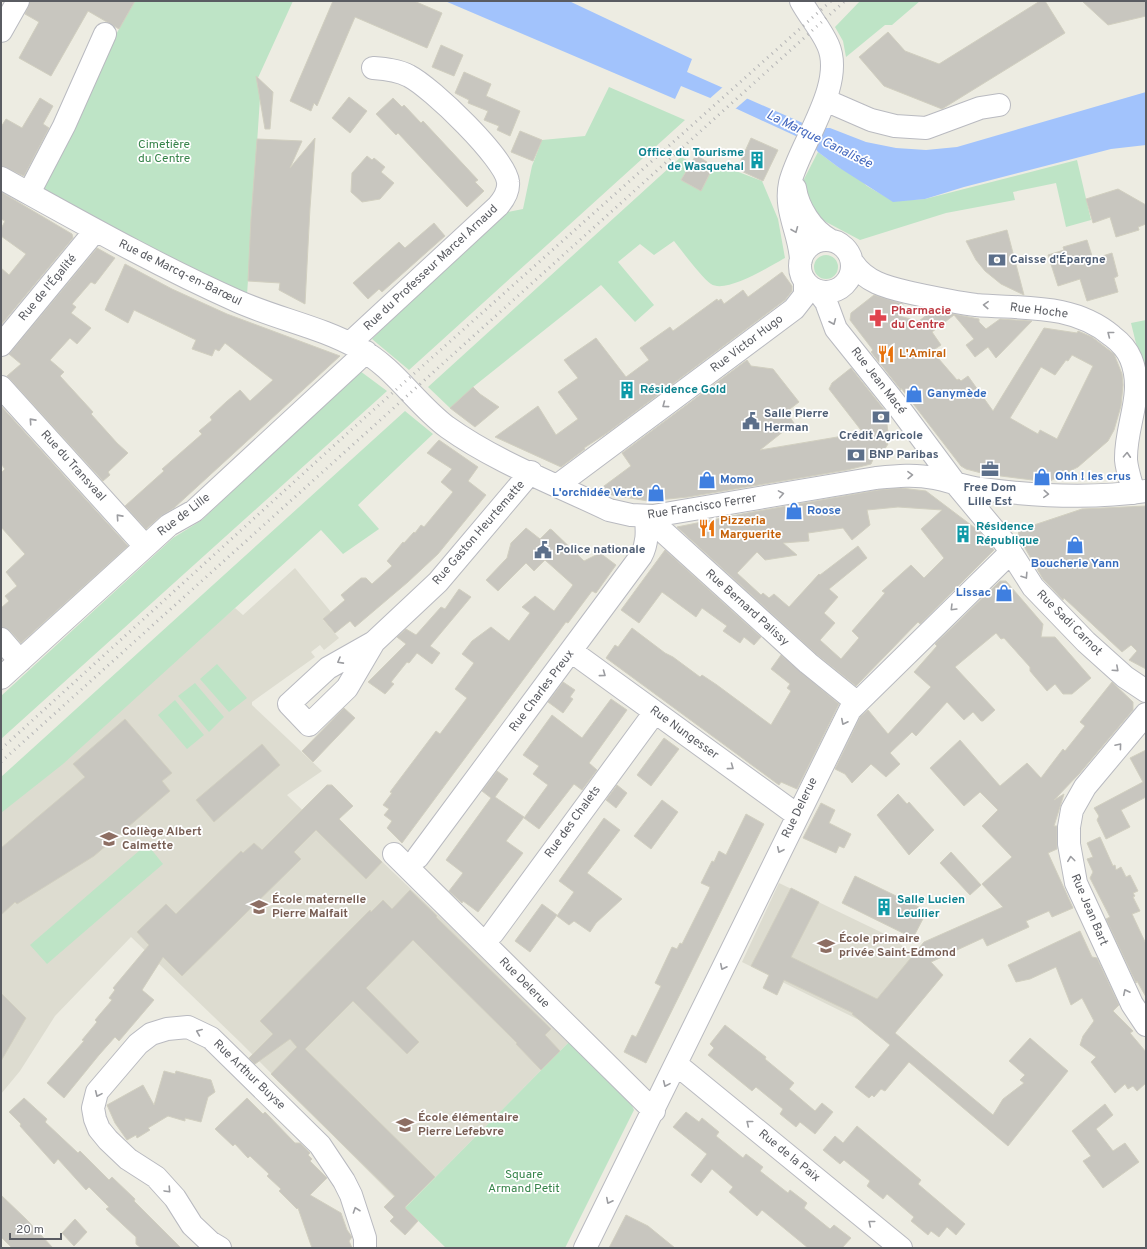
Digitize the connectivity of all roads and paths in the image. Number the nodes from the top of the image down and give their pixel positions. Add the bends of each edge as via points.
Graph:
1 (18, 1) edge
2 (801, 1) edge
3 (1, 31) edge
4 (104, 34) dead end
5 (373, 68) dead end
6 (999, 105) dead end
7 (822, 108) junction
8 (799, 160) junction
9 (1, 178) edge
10 (29, 193) junction
11 (95, 231) junction
12 (830, 240) junction
13 (852, 263) junction
14 (807, 277) junction
15 (1, 345) edge
16 (358, 348) junction
17 (1, 387) edge
18 (531, 472) junction
19 (948, 478) junction
20 (558, 485) junction
21 (1140, 492) edge
22 (646, 516) junction
23 (145, 546) junction
24 (1008, 547) junction
25 (1, 639) edge
26 (374, 642) dead end
27 (571, 652) junction
28 (20, 661) junction
29 (1, 678) edge
30 (1146, 691) edge
31 (850, 697) dead end
32 (655, 712) junction
33 (1146, 714) edge
34 (797, 815) junction
35 (394, 854) dead end
36 (418, 857) dead end
37 (493, 933) dead end
38 (1146, 1025) edge
39 (676, 1064) junction
40 (654, 1111) junction
41 (220, 1248) edge
42 (365, 1248) edge
43 (585, 1248) edge
44 (901, 1248) edge

1 - 3 street
2 - 7 street via 828,45 831,58
4 - 10 street via 64,126
5 - 16 street, Rue du Professeur Marcel Arnaud via 388,69 407,75 437,96 451,108 501,165 509,183 504,199 498,206
6 - 7 street via 980,108 926,128 895,126
7 - 8 street
8 - 12 street via 794,184 800,204 816,228
8 -> 14 street via 790,184 788,204
9 - 10 street, Rue de Marcq-en-Barœul
10 - 11 street, Rue de Marcq-en-Barœul
11 - 15 street, Rue de l'Égalité
11 - 16 street, Rue de Marcq-en-Barœul via 165,268 239,302
12 - 13 street via 845,248
12 - 14 street via 822,240 804,252
13 - 14 street via 850,276 843,287 827,292
21 -> 13 street, Rue Hoche via 1126,460 1136,399 1135,373 1131,357 1109,333 1090,321 1060,311 962,303 893,288 868,280
14 -> 19 street, Rue Jean Macé via 826,302 836,329
14 -> 20 street, Rue Victor Hugo via 805,295 794,309
16 - 18 street, Rue Francisco Ferrer via 383,365 445,425 493,455
16 - 23 street, Rue de Lille via 194,511 169,525
23 -> 17 street, Rue du Transvaal
18 - 20 street, Rue Francisco Ferrer
18 - 26 street, Rue Gaston Heurtematte via 448,573
19 -> 21 street, Rue Francisco Ferrer via 984,489 1056,495
22 -> 19 street, Rue Francisco Ferrer via 876,478 917,475
19 - 24 street, Rue Jean Macé
20 - 22 street, Rue Francisco Ferrer via 610,510 631,516
22 - 27 street, Rue Charles Preux via 647,536 641,556
22 - 31 street, Rue Bernard Palissy via 786,644
23 - 28 street, Rue de Lille
24 -> 30 street, Rue Sadi Carnot via 1026,578 1048,604 1091,647 1125,677
24 -> 34 street, Rue Delerue via 850,710
25 - 28 street
27 -> 32 street, Rue Nungesser
27 - 36 street, Rue Charles Preux
28 - 29 street, Rue de Lille
32 -> 34 street, Rue Nungesser
32 - 37 street, Rue des Chalets
38 -> 33 street, Rue Jean Bart via 1132,1004 1076,883 1069,827 1072,810 1085,788
34 -> 39 street, Rue Delerue
35 - 40 street, Rue Delerue
39 -> 40 street, Rue Delerue
44 -> 39 street, Rue de la Paix
40 -> 43 street, Rue Delerue
42 -> 41 street, Rue Arthur Buyse via 365,1238 351,1195 320,1145 211,1038 188,1027 167,1029 151,1034 138,1044 97,1092 93,1108 95,1119 108,1140 128,1159 156,1177 175,1198 192,1225

